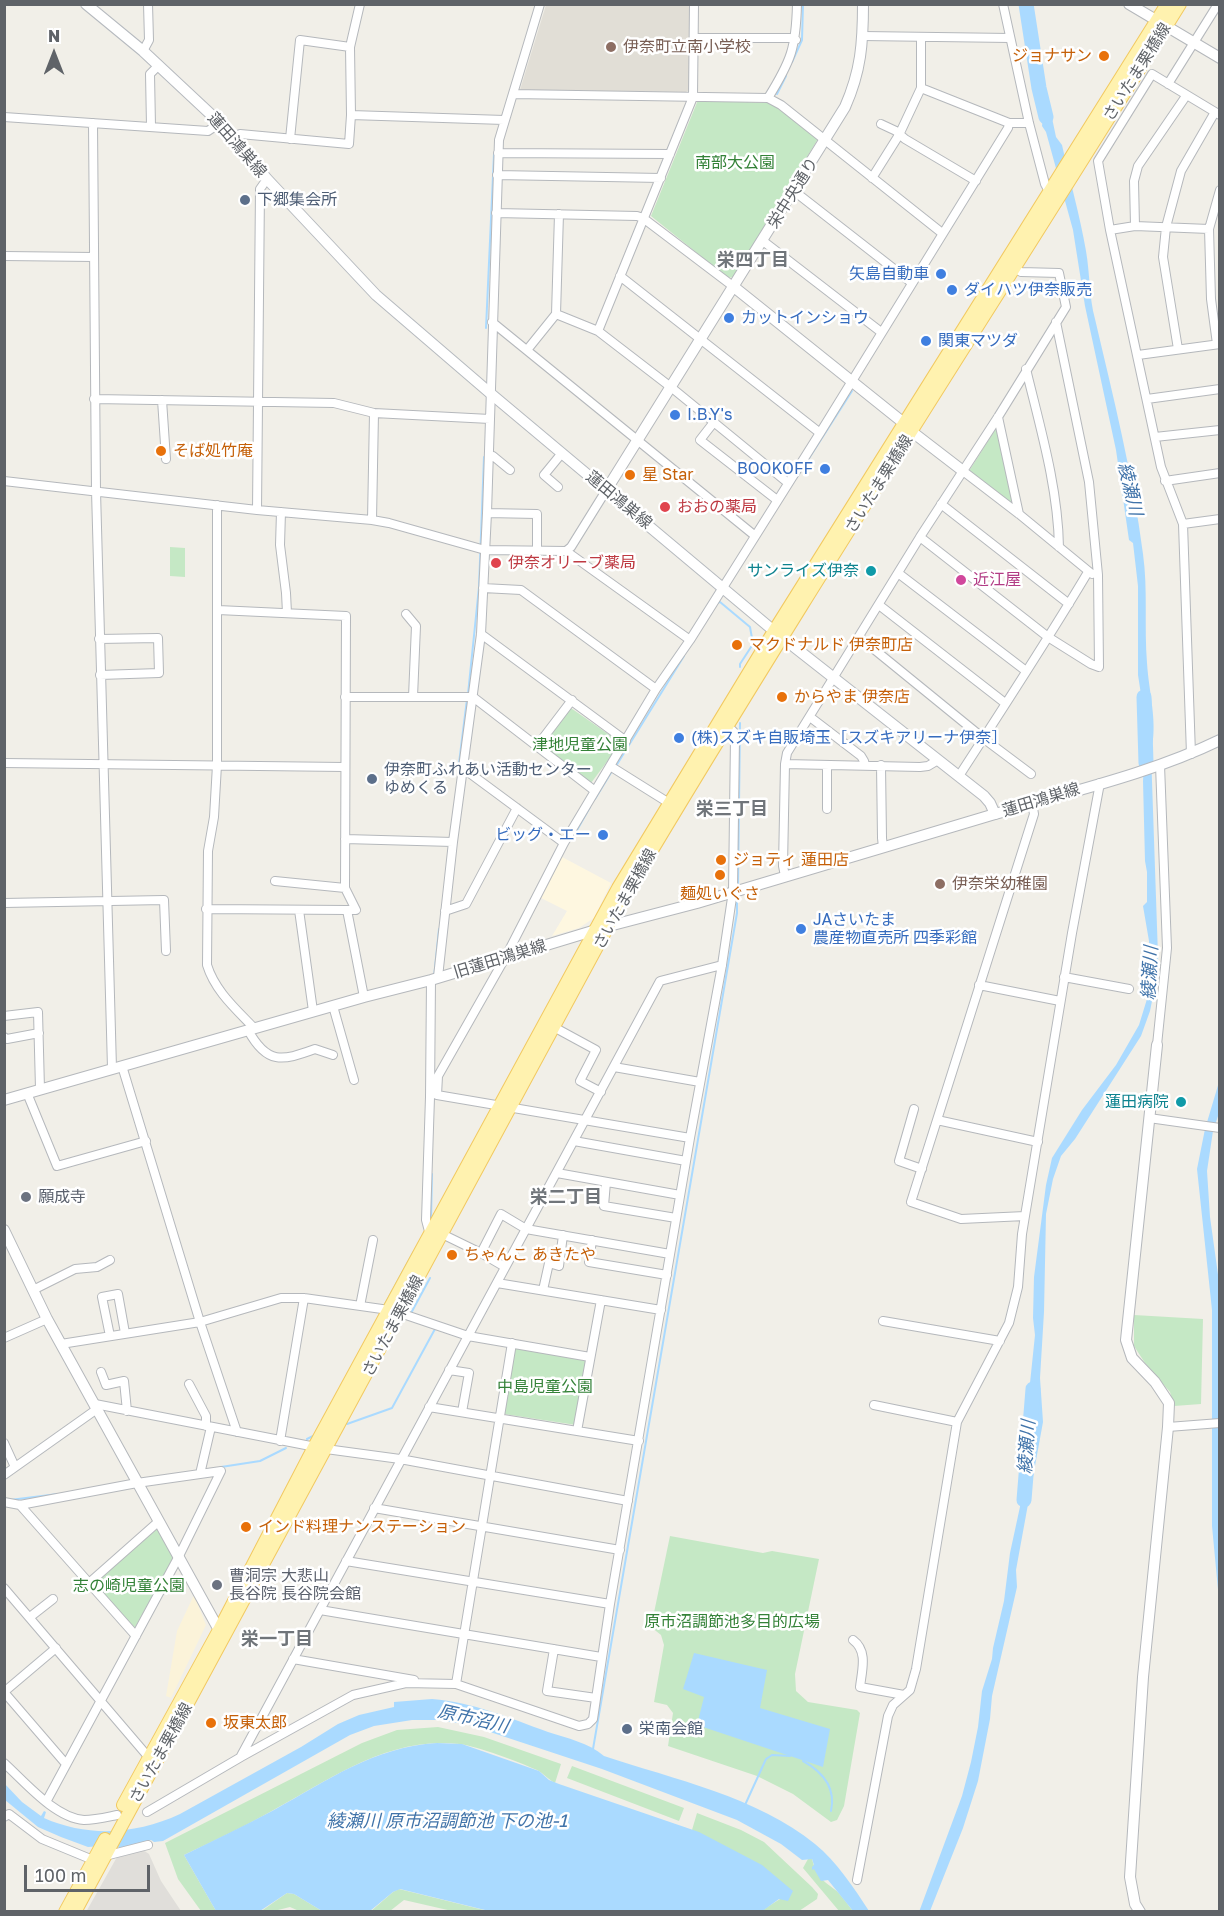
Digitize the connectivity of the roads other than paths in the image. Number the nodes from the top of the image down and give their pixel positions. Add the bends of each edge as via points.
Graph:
1 (86, 4) edge
2 (148, 4) edge
3 (360, 4) edge
4 (540, 4) edge
5 (694, 4) edge
6 (797, 4) edge
7 (863, 4) edge
8 (1003, 4) edge
9 (1129, 4) edge
10 (1167, 4) edge
11 (1180, 4) edge
12 (1218, 4) edge
13 (1161, 24) junction
14 (863, 36) junction
15 (694, 38) junction
16 (921, 38) junction
17 (1010, 38) junction
18 (796, 40) junction
19 (1194, 43) junction
20 (350, 47) junction
21 (143, 51) junction
22 (1220, 58) edge
23 (159, 65) junction
24 (1168, 84) junction
25 (921, 88) junction
26 (513, 94) junction
27 (1185, 96) junction
28 (693, 97) junction
29 (768, 98) junction
30 (1217, 114) edge
31 (351, 115) junction
32 (4, 117) edge
33 (504, 120) junction
34 (93, 123) junction
35 (220, 123) junction
36 (1009, 123) junction
37 (1029, 123) junction
38 (881, 124) dead end
39 (151, 126) junction
40 (899, 135) junction
41 (234, 138) junction
42 (290, 139) junction
43 (825, 140) junction
44 (498, 153) junction
45 (670, 154) junction
46 (497, 175) junction
47 (267, 178) junction
48 (661, 178) junction
49 (872, 178) junction
50 (975, 181) junction
51 (1220, 190) edge
52 (794, 191) junction
53 (1053, 194) junction
54 (496, 213) junction
55 (559, 214) junction
56 (643, 218) junction
57 (1136, 226) junction
58 (1166, 227) junction
59 (1209, 229) junction
60 (1110, 230) junction
61 (942, 233) junction
62 (763, 241) junction
63 (4, 256) edge
64 (94, 257) junction
65 (1014, 268) junction
66 (620, 276) junction
67 (912, 283) junction
68 (734, 287) junction
69 (1215, 298) edge
70 (556, 314) junction
71 (492, 322) junction
72 (1056, 322) junction
73 (598, 331) junction
74 (881, 332) junction
75 (701, 339) junction
76 (1218, 344) edge
77 (1178, 349) junction
78 (527, 350) junction
79 (1138, 355) junction
80 (1026, 369) junction
81 (851, 382) junction
82 (672, 388) junction
83 (1220, 389) edge
84 (490, 393) junction
85 (94, 399) junction
86 (1147, 399) junction
87 (162, 400) junction
88 (257, 401) junction
89 (374, 413) junction
90 (999, 417) junction
91 (490, 419) junction
92 (714, 422) junction
93 (908, 427) junction
94 (1220, 430) edge
95 (820, 433) junction
96 (1155, 437) junction
97 (638, 439) junction
98 (562, 453) junction
99 (489, 456) junction
100 (166, 459) dead end
101 (510, 470) dead end
102 (963, 471) junction
103 (1220, 473) edge
104 (4, 481) edge
105 (1166, 481) junction
106 (788, 483) junction
107 (558, 487) dead end
108 (607, 489) junction
109 (96, 491) junction
110 (777, 500) junction
111 (941, 504) junction
112 (217, 505) junction
113 (257, 510) junction
114 (281, 512) junction
115 (487, 513) junction
116 (1019, 514) junction
117 (1220, 519) edge
118 (372, 520) junction
119 (1183, 525) junction
120 (754, 535) junction
121 (920, 537) junction
122 (1059, 547) junction
123 (485, 550) junction
124 (537, 551) junction
125 (566, 551) junction
126 (1088, 572) junction
127 (898, 573) junction
128 (1098, 575) junction
129 (722, 586) junction
130 (483, 588) junction
131 (879, 604) junction
132 (1069, 604) junction
133 (218, 610) junction
134 (287, 613) junction
135 (406, 614) dead end
136 (481, 633) junction
137 (779, 634) junction
138 (859, 637) junction
139 (1048, 637) junction
140 (99, 639) junction
141 (690, 640) junction
142 (1026, 671) junction
143 (100, 675) junction
144 (835, 677) junction
145 (656, 690) junction
146 (413, 697) junction
147 (473, 697) junction
148 (345, 698) junction
149 (572, 700) junction
150 (1005, 703) junction
151 (810, 717) junction
152 (728, 726) junction
153 (983, 738) junction
154 (1220, 740) edge
155 (626, 741) junction
156 (537, 746) junction
157 (1191, 754) junction
158 (938, 760) junction
159 (4, 763) edge
160 (103, 764) junction
161 (785, 764) junction
162 (217, 765) junction
163 (827, 765) junction
164 (865, 765) junction
165 (881, 765) junction
166 (1159, 765) junction
167 (610, 766) junction
168 (344, 767) junction
169 (464, 769) junction
170 (1031, 774) dead end
171 (959, 776) junction
172 (1100, 783) junction
173 (595, 791) junction
174 (669, 803) junction
175 (1032, 803) junction
176 (517, 808) junction
177 (827, 809) dead end
178 (995, 814) junction
179 (345, 839) junction
180 (453, 842) junction
181 (564, 843) junction
182 (883, 847) junction
183 (785, 876) junction
184 (275, 880) dead end
185 (345, 888) junction
186 (737, 890) junction
187 (107, 902) junction
188 (4, 903) edge
189 (207, 909) junction
190 (299, 910) junction
191 (347, 910) junction
192 (445, 911) junction
193 (609, 926) junction
194 (595, 931) junction
195 (166, 951) dead end
196 (505, 957) junction
197 (722, 964) junction
198 (1064, 977) junction
199 (435, 978) junction
200 (979, 985) junction
201 (1129, 989) dead end
202 (364, 997) junction
203 (1060, 1001) junction
204 (333, 1005) junction
205 (313, 1011) junction
206 (4, 1016) edge
207 (550, 1025) junction
208 (251, 1029) junction
209 (39, 1033) junction
210 (4, 1037) edge
211 (1157, 1045) joint
212 (333, 1055) dead end
213 (117, 1067) junction
214 (614, 1067) junction
215 (354, 1080) dead end
216 (700, 1082) junction
217 (434, 1087) junction
218 (40, 1089) junction
219 (601, 1092) junction
220 (27, 1093) junction
221 (4, 1100) edge
222 (504, 1107) junction
223 (914, 1109) dead end
224 (1149, 1118) junction
225 (937, 1120) junction
226 (585, 1121) junction
227 (1219, 1128) edge
228 (690, 1138) junction
229 (146, 1141) junction
230 (574, 1141) junction
231 (1038, 1142) junction
232 (686, 1161) junction
233 (922, 1169) junction
234 (557, 1173) junction
235 (606, 1182) junction
236 (680, 1195) junction
237 (1025, 1216) junction
238 (676, 1218) junction
239 (526, 1229) junction
240 (4, 1230) edge
241 (436, 1235) junction
242 (563, 1235) junction
243 (373, 1240) dead end
244 (592, 1240) junction
245 (481, 1252) junction
246 (670, 1254) junction
247 (110, 1260) dead end
248 (505, 1267) junction
249 (667, 1275) junction
250 (497, 1283) junction
251 (33, 1290) junction
252 (543, 1290) junction
253 (304, 1298) junction
254 (601, 1300) junction
255 (360, 1306) junction
256 (661, 1310) junction
257 (402, 1314) junction
258 (47, 1319) junction
259 (883, 1321) dead end
260 (200, 1322) junction
261 (125, 1334) junction
262 (110, 1336) junction
263 (468, 1336) junction
264 (4, 1338) edge
265 (999, 1341) junction
266 (512, 1343) junction
267 (61, 1344) junction
268 (590, 1357) junction
269 (449, 1370) junction
270 (100, 1371) dead end
271 (189, 1384) dead end
272 (874, 1405) dead end
273 (96, 1406) junction
274 (429, 1407) junction
275 (127, 1411) junction
276 (462, 1412) junction
277 (499, 1418) junction
278 (957, 1422) junction
279 (1215, 1423) edge
280 (209, 1427) junction
281 (1168, 1427) junction
282 (577, 1431) junction
283 (237, 1432) junction
284 (280, 1441) junction
285 (639, 1441) junction
286 (4, 1443) edge
287 (320, 1448) junction
288 (400, 1459) junction
289 (15, 1467) junction
290 (200, 1472) junction
291 (4, 1475) edge
292 (491, 1476) junction
293 (136, 1481) junction
294 (628, 1501) junction
295 (4, 1502) edge
296 (20, 1505) junction
297 (374, 1508) junction
298 (159, 1522) junction
299 (482, 1527) junction
300 (620, 1550) junction
301 (179, 1556) junction
302 (346, 1561) junction
303 (88, 1582) junction
304 (473, 1582) junction
305 (4, 1588) edge
306 (53, 1599) dead end
307 (610, 1604) junction
308 (320, 1610) junction
309 (30, 1617) junction
310 (223, 1632) junction
311 (464, 1634) junction
312 (136, 1636) junction
313 (853, 1640) dead end
314 (56, 1648) junction
315 (554, 1649) junction
316 (601, 1657) junction
317 (293, 1659) junction
318 (432, 1683) junction
319 (456, 1684) junction
320 (4, 1692) edge
321 (904, 1695) junction
322 (596, 1698) junction
323 (101, 1701) junction
324 (241, 1757) junction
325 (152, 1761) junction
326 (4, 1763) edge
327 (66, 1764) junction
328 (46, 1802) junction
329 (147, 1812) dead end
330 (6, 1814) edge
331 (118, 1820) junction
332 (148, 1845) dead end
333 (102, 1853) junction
334 (857, 1880) dead end
335 (65, 1911) edge
336 (75, 1911) edge
337 (1140, 1911) edge

1 - 21 street, 蓮田鴻巣線
2 - 21 street via 150,40
3 - 20 street
4 - 26 street
5 - 15 street
6 - 18 street
7 - 14 street, 栄中央通り
8 - 17 street
9 - 13 street
10 - 13 main road, さいたま栗橋線
11 - 13 main road, さいたま栗橋線
12 - 19 street
13 - 19 street
13 - 53 main road, さいたま栗橋線 via 1072,157
13 - 53 main road, さいたま栗橋線 via 1075,170
14 - 16 street
14 - 43 street, 栄中央通り via 855,84
15 - 18 street
15 - 28 street
16 - 17 street
16 - 25 street
17 - 37 street
18 - 29 street
19 - 22 street
19 - 24 street
20 - 31 street
20 - 42 street via 300,40
21 - 23 street, 蓮田鴻巣線
23 - 35 street, 蓮田鴻巣線
23 - 39 street via 150,74
24 - 27 street
24 - 60 street via 1152,74 1098,161
25 - 36 street
25 - 40 street
26 - 28 street
26 - 33 street
27 - 30 street
27 - 57 street via 1138,166 1134,181
28 - 29 street
28 - 45 street
29 - 43 street
30 - 58 street via 1181,171
31 - 33 street
31 - 42 street via 349,144
32 - 34 street
33 - 44 street
34 - 39 street
34 - 64 street
35 - 39 street via 208,131
35 - 41 street, 蓮田鴻巣線
36 - 37 street
36 - 50 street
37 - 53 street via 1045,184
38 - 40 street
40 - 49 street
40 - 50 street
41 - 42 street via 240,134
41 - 47 street, 蓮田鴻巣線
43 - 49 street
43 - 52 street, 栄中央通り
44 - 45 street
44 - 46 street
45 - 48 street
46 - 48 street
46 - 54 street
47 - 84 street, 蓮田鴻巣線 via 376,295
47 - 88 street via 260,189
48 - 56 street
49 - 61 street
50 - 61 street
51 - 59 street
52 - 62 street, 栄中央通り
52 - 67 street
53 - 65 main road, さいたま栗橋線
53 - 93 main road, さいたま栗橋線
54 - 55 street
54 - 71 street
55 - 56 street
55 - 70 street
56 - 66 street
56 - 68 street
57 - 58 street
57 - 60 street
58 - 59 street
58 - 77 street via 1163,257
59 - 69 street
60 - 79 street
61 - 67 street
62 - 68 street, 栄中央通り
62 - 74 street
63 - 64 street
64 - 85 street
65 - 72 street via 1021,272 1059,273 1066,307
65 - 93 main road, さいたま栗橋線
66 - 73 street
66 - 75 street
67 - 74 street
68 - 75 street, 栄中央通り
68 - 81 street
69 - 76 street
70 - 73 street
70 - 78 street
71 - 78 street
71 - 84 street
72 - 80 street
72 - 128 street via 1088,469
73 - 82 street
74 - 81 street
75 - 82 street, 栄中央通り
75 - 95 street
76 - 77 street
77 - 79 street
78 - 97 street
79 - 86 street
80 - 90 street
80 - 122 street via 1047,459 1059,524
81 - 93 street
81 - 95 street
82 - 92 street
82 - 97 street, 栄中央通り
83 - 86 street
84 - 91 street
84 - 98 street, 蓮田鴻巣線
85 - 87 street
85 - 109 street
86 - 96 street
87 - 88 street
87 - 100 street
88 - 89 street via 334,403
88 - 113 street
89 - 91 street
89 - 118 street
90 - 102 street
90 - 116 street
91 - 99 street
92 - 106 street
92 - 110 street via 700,440
93 - 102 street
93 - 137 main road, さいたま栗橋線
94 - 96 street
95 - 106 street
96 - 105 street
97 - 108 street, 栄中央通り
97 - 120 street
98 - 107 street via 544,475
98 - 108 street, 蓮田鴻巣線
99 - 101 street
99 - 115 street
102 - 111 street
102 - 116 street
103 - 105 street
104 - 109 street
105 - 119 street
106 - 110 street
108 - 125 street
108 - 129 street, 蓮田鴻巣線
109 - 112 street
109 - 140 street
110 - 120 street
111 - 121 street
111 - 132 street
112 - 113 street
112 - 133 street
113 - 114 street
114 - 118 street
114 - 134 street via 280,546
115 - 123 street
115 - 124 street via 537,514
116 - 122 street
117 - 119 street
118 - 123 street
119 - 157 street
120 - 129 street
121 - 127 street
121 - 139 street
122 - 126 street
123 - 124 street
123 - 130 street
124 - 125 street
125 - 141 street
126 - 128 street
126 - 132 street
127 - 131 street
127 - 142 street
128 - 139 street via 1099,667
129 - 137 street, 蓮田鴻巣線
129 - 141 street
130 - 136 street
130 - 145 street via 521,590
131 - 138 street
131 - 150 street
132 - 139 street
133 - 134 street
133 - 162 street
134 - 148 street via 346,616
135 - 146 street via 417,626
136 - 147 street
136 - 149 street
137 - 144 street, 蓮田鴻巣線
137 - 152 main road, さいたま栗橋線
137 - 174 main road, さいたま栗橋線
138 - 144 street
138 - 153 street
139 - 142 street
140 - 143 street
140 - 143 street via 158,638 159,673
141 - 145 street
142 - 150 street
143 - 160 street
144 - 151 street
144 - 158 street, 蓮田鴻巣線
145 - 155 street
146 - 147 street
146 - 148 street
147 - 156 street
147 - 169 street
148 - 168 street
149 - 155 street
149 - 156 street
150 - 153 street
151 - 161 street via 787,753
151 - 164 street via 861,756
152 - 186 street via 735,737
152 - 193 main road, さいたま栗橋線
153 - 170 street
153 - 171 street
154 - 157 street, 蓮田鴻巣線
155 - 167 street
156 - 173 street
157 - 166 street, 蓮田鴻巣線
158 - 165 street via 920,767
158 - 171 street, 蓮田鴻巣線
159 - 160 street
160 - 162 street
160 - 187 street
161 - 163 street
161 - 183 street
162 - 168 street
162 - 189 street via 208,851
163 - 164 street
163 - 177 street
164 - 165 street
165 - 182 street
166 - 172 street, 蓮田鴻巣線
166 - 211 street via 1167,948
167 - 173 street
167 - 174 street
168 - 179 street
169 - 176 street
169 - 180 street
171 - 178 street, 蓮田鴻巣線 via 990,803
172 - 175 street, 蓮田鴻巣線
172 - 198 street
173 - 181 street
174 - 194 main road, さいたま栗橋線
175 - 178 street, 蓮田鴻巣線
175 - 200 street via 1034,813
176 - 181 street
176 - 192 street via 466,904
178 - 182 street, 旧蓮田鴻巣線
179 - 180 street
179 - 185 street
180 - 192 street
181 - 196 street
182 - 183 street, 旧蓮田鴻巣線
183 - 186 street, 旧蓮田鴻巣線
184 - 185 street
185 - 191 street via 356,910
186 - 193 street, 旧蓮田鴻巣線
186 - 197 street
187 - 188 street
187 - 195 street via 164,900
187 - 213 street
189 - 190 street
189 - 208 street via 210,976
190 - 191 street
190 - 205 street
191 - 202 street
192 - 199 street
193 - 194 street, 旧蓮田鴻巣線
193 - 207 main road, さいたま栗橋線
194 - 196 street, 旧蓮田鴻巣線
194 - 207 main road, さいたま栗橋線
196 - 199 street, 旧蓮田鴻巣線
196 - 217 street
197 - 214 street via 660,981
197 - 216 street
198 - 201 street
198 - 203 street
199 - 202 street, 旧蓮田鴻巣線
199 - 217 street
200 - 203 street
200 - 225 street
202 - 204 street, 旧蓮田鴻巣線
203 - 231 street
204 - 205 street, 旧蓮田鴻巣線
204 - 215 street
205 - 208 street, 旧蓮田鴻巣線
206 - 209 street via 38,1012
207 - 219 street via 596,1050 580,1081
207 - 222 main road, さいたま栗橋線
208 - 212 street via 257,1046 277,1059 315,1049
208 - 213 street, 旧蓮田鴻巣線
209 - 210 street
209 - 218 street
211 - 224 street
213 - 218 street, 旧蓮田鴻巣線
213 - 229 street
214 - 216 street
214 - 219 street
216 - 228 street
217 - 222 street via 437,1095
217 - 241 street via 426,1220
218 - 220 street, 旧蓮田鴻巣線
219 - 226 street
220 - 221 street, 旧蓮田鴻巣線
220 - 229 street via 57,1166
222 - 226 street
222 - 241 main road, さいたま栗橋線
223 - 233 street via 899,1161
224 - 227 street
224 - 281 street via 1126,1340 1132,1358 1169,1403
225 - 231 street
225 - 233 street
226 - 228 street
226 - 230 street
228 - 232 street
229 - 260 street
230 - 232 street
230 - 234 street
231 - 237 street
232 - 236 street
233 - 237 street via 911,1202 961,1219
234 - 235 street
234 - 239 street
235 - 236 street
235 - 238 street via 604,1206
236 - 238 street
237 - 265 street via 1018,1287 1009,1323
238 - 246 street
239 - 242 street
239 - 245 street via 501,1214
239 - 248 street
240 - 251 street
241 - 245 street
241 - 257 main road, さいたま栗橋線
242 - 244 street
242 - 252 street via 559,1266 549,1263
243 - 255 street
244 - 246 street
244 - 249 street via 589,1262
245 - 248 street
246 - 249 street
247 - 251 street via 97,1267 75,1269
248 - 250 street
249 - 256 street
250 - 252 street
250 - 263 street
251 - 258 street
252 - 254 street
253 - 255 street
253 - 260 street via 280,1298
253 - 284 street
254 - 256 street
254 - 268 street
255 - 257 street
256 - 285 street
257 - 263 street
257 - 287 main road, さいたま栗橋線
258 - 264 street
258 - 267 street
259 - 265 street
260 - 261 street
260 - 283 street
261 - 262 street
261 - 262 street via 118,1294 102,1297
262 - 267 street
263 - 266 street
263 - 269 street
265 - 278 street
266 - 268 street
266 - 277 street
267 - 273 street
268 - 282 street
269 - 274 street
269 - 276 street via 469,1373
270 - 275 street via 106,1385 124,1381
271 - 280 street
272 - 278 street
273 - 275 street
273 - 289 street
273 - 293 street
274 - 276 street
274 - 288 street
275 - 280 street
276 - 277 street
277 - 282 street
277 - 292 street
278 - 321 street via 916,1668 910,1690
279 - 281 street
280 - 283 street
280 - 290 street
281 - 337 street via 1143,1677 1130,1877
282 - 285 street
283 - 284 street
284 - 287 street
285 - 294 street
286 - 289 street
287 - 288 street
287 - 310 main road, さいたま栗橋線
288 - 292 street
288 - 297 street
289 - 291 street
290 - 293 street
290 - 301 street via 221,1472
292 - 294 street
292 - 299 street
293 - 296 street
293 - 298 street
294 - 300 street
295 - 296 street
296 - 303 street
297 - 299 street
297 - 302 street
298 - 301 street
298 - 303 street
299 - 300 street
299 - 304 street
300 - 307 street
301 - 310 street
301 - 312 street
302 - 304 street
302 - 308 street
303 - 312 street
304 - 307 street
304 - 311 street
305 - 309 street
306 - 309 street
307 - 316 street
308 - 311 street
308 - 317 street
309 - 314 street
310 - 325 main road, さいたま栗橋線
311 - 315 street
311 - 319 street
312 - 323 street
313 - 321 street via 864,1658 860,1687
314 - 320 street
314 - 323 street
315 - 316 street
315 - 322 street via 547,1691
316 - 322 street
317 - 318 street
317 - 324 street
318 - 319 street
318 - 324 street via 406,1683 353,1695
319 - 322 street via 579,1726 593,1719
320 - 327 street
321 - 334 street via 888,1716
323 - 325 street
323 - 327 street
324 - 329 street
325 - 331 main road, さいたま栗橋線
326 - 328 street
327 - 328 street
328 - 331 street via 84,1820
330 - 333 street via 42,1839
331 - 333 main road, さいたま栗橋線
332 - 333 street
333 - 335 main road
333 - 336 main road

